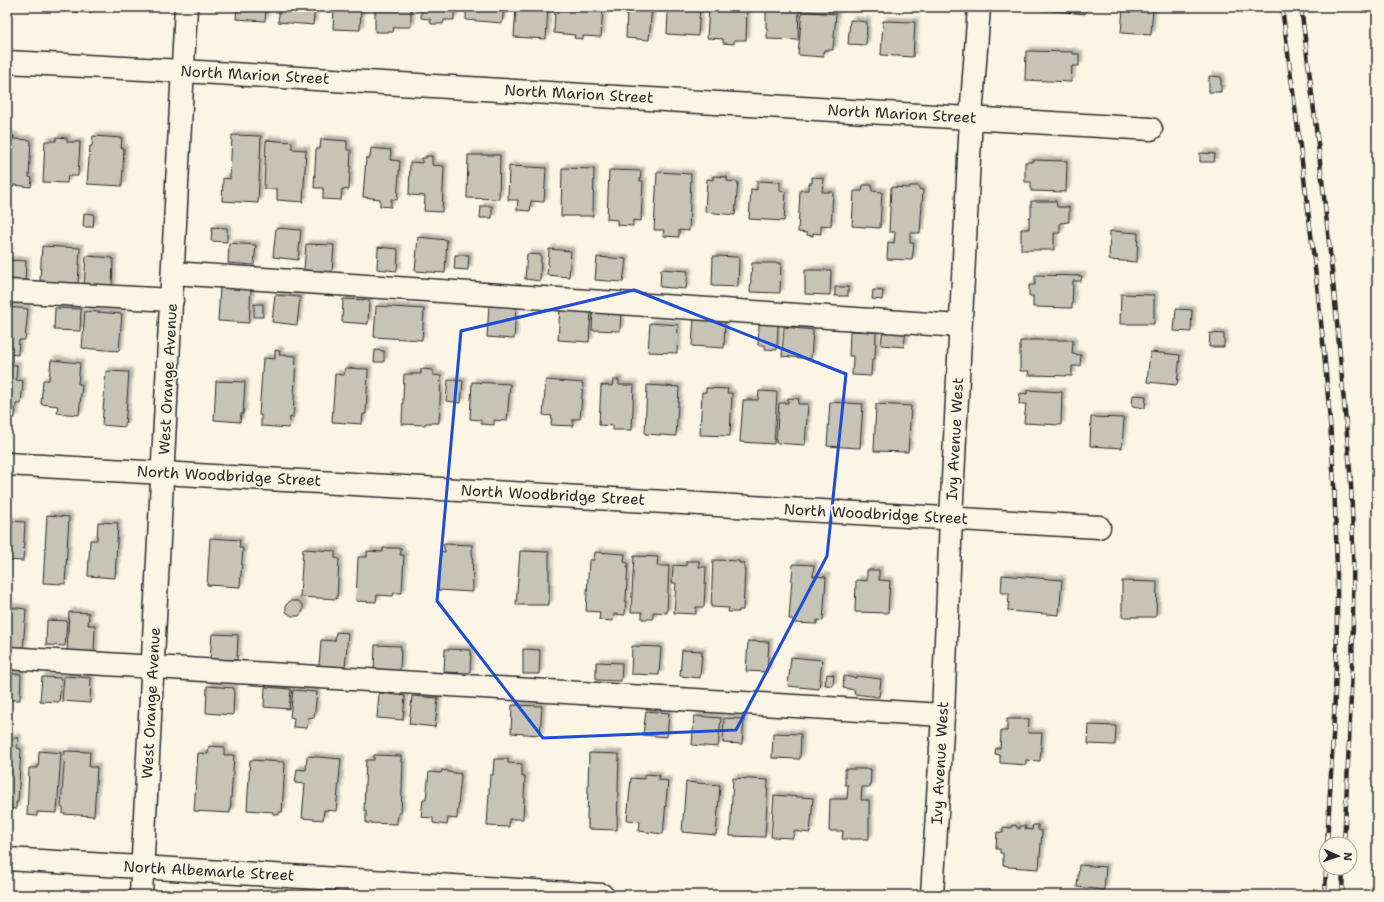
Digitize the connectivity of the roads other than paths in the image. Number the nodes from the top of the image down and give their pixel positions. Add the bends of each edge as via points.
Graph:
1 (186, 7) edge
2 (979, 7) edge
3 (7, 62) edge
4 (183, 70) junction
5 (971, 118) junction
6 (1151, 129) dead end
7 (173, 273) junction
8 (7, 291) edge
9 (172, 300) junction
10 (960, 326) junction
11 (7, 464) edge
12 (163, 472) junction
13 (951, 519) junction
14 (1098, 527) dead end
15 (7, 658) edge
16 (152, 666) junction
17 (943, 715) junction
18 (7, 859) edge
19 (143, 868) junction
20 (141, 895) edge
21 (602, 895) edge
22 (932, 895) edge

1 - 4 street, West Orange Avenue
2 - 5 street, Ivy Avenue West
3 - 4 street, North Marion Street
4 - 5 street, North Marion Street
4 - 7 street, West Orange Avenue
5 - 6 street, North Marion Street
5 - 10 street, Ivy Avenue West
7 - 9 street, West Orange Avenue
7 - 10 street
8 - 9 street
9 - 12 street, West Orange Avenue
10 - 13 street, Ivy Avenue West
11 - 12 street, North Woodbridge Street
12 - 13 street, North Woodbridge Street
12 - 16 street, West Orange Avenue
13 - 14 street, North Woodbridge Street
13 - 17 street, Ivy Avenue West
15 - 16 street
16 - 17 street
16 - 19 street, West Orange Avenue
17 - 22 street, Ivy Avenue West
18 - 19 street, North Albemarle Street
19 - 20 street, West Orange Avenue
19 - 21 street, North Albemarle Street

